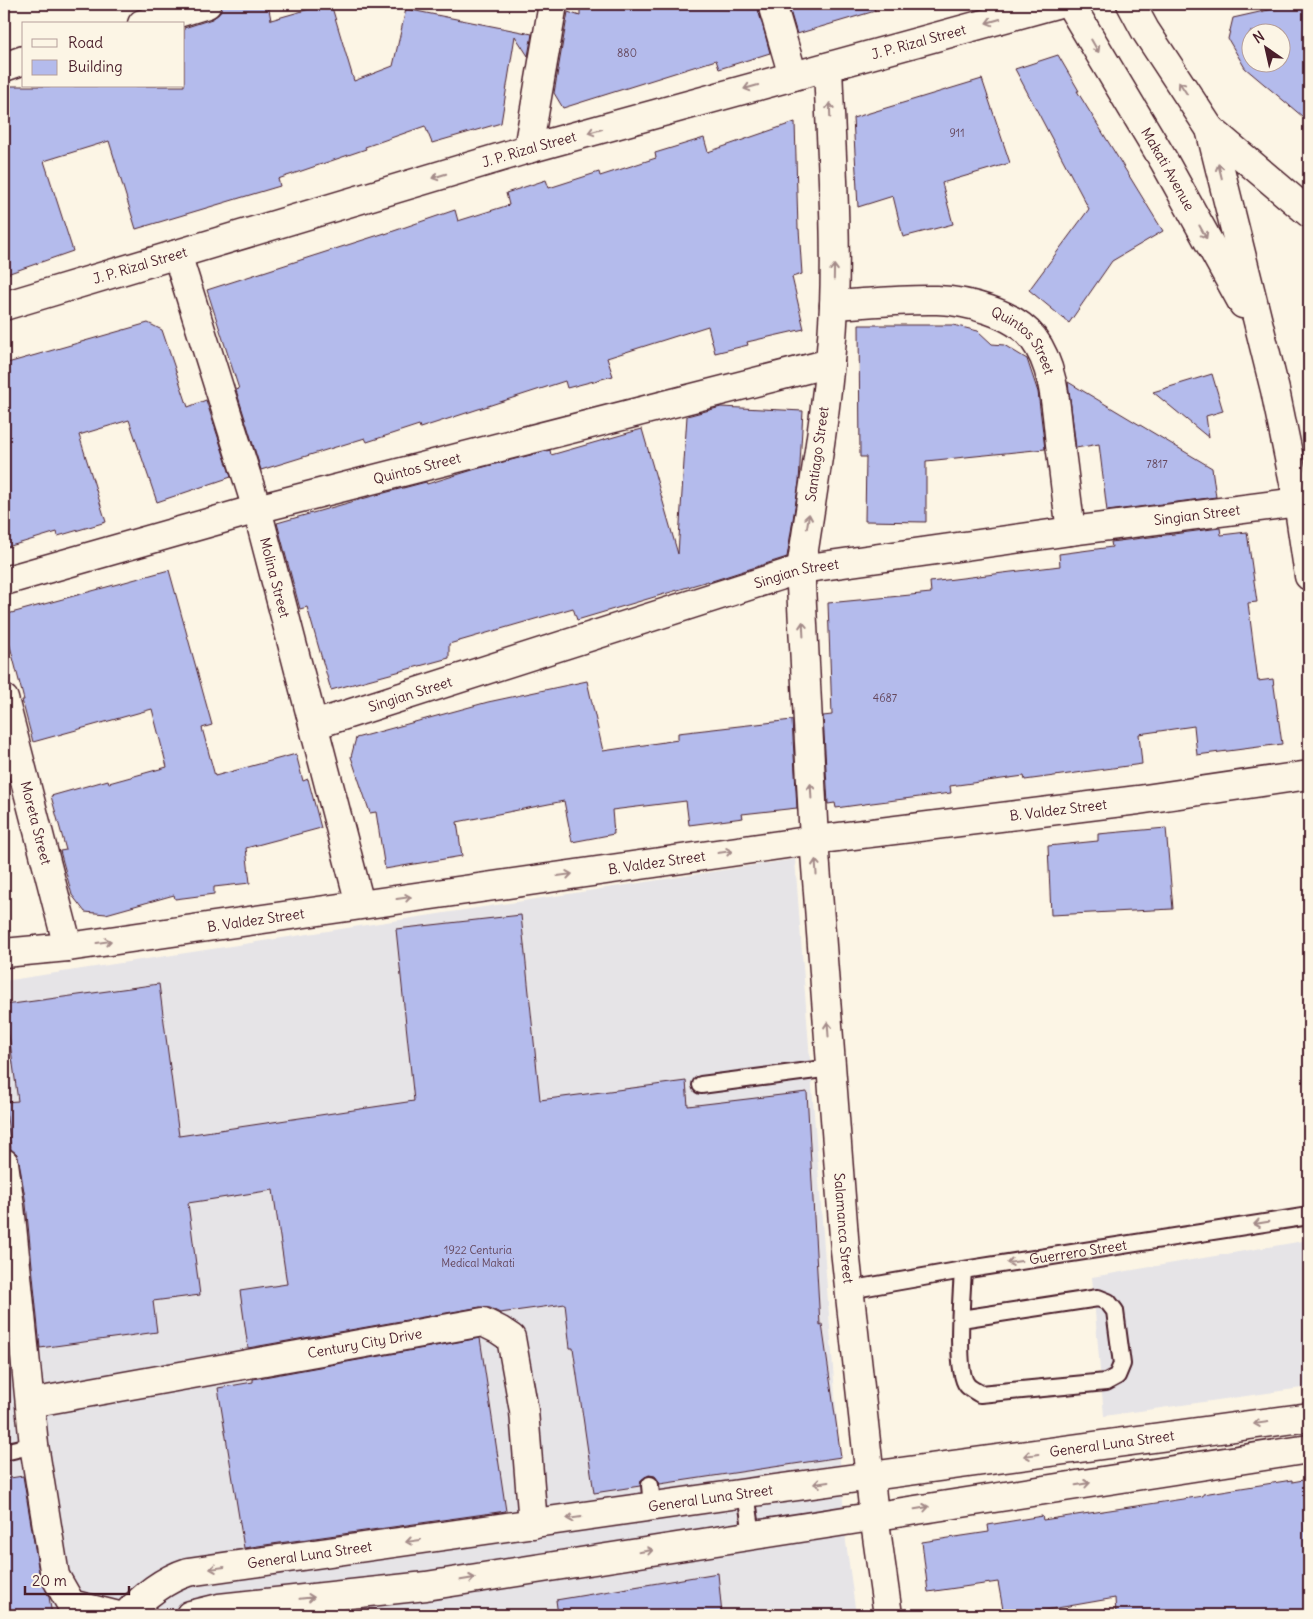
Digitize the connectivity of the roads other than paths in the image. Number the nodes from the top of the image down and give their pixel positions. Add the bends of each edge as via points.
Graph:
1 (207, 4) edge
2 (553, 4) edge
3 (772, 4) edge
4 (1056, 4) edge
5 (1070, 4) edge
6 (1131, 4) edge
7 (148, 22) edge
8 (22, 61) edge
9 (4, 67) edge
10 (828, 67) junction
11 (793, 76) junction
12 (1210, 129) junction
13 (528, 150) junction
14 (1303, 201) edge
15 (177, 254) junction
16 (834, 305) junction
17 (4, 306) edge
18 (1261, 337) junction
19 (830, 363) junction
20 (1298, 502) junction
21 (257, 509) junction
22 (1071, 531) junction
23 (801, 569) junction
24 (1309, 576) edge
25 (4, 581) edge
26 (4, 699) edge
27 (314, 726) junction
28 (1309, 775) edge
29 (814, 840) junction
30 (360, 904) junction
31 (68, 947) junction
32 (4, 954) edge
33 (831, 1068) junction
34 (701, 1085) dead end
35 (4, 1164) edge
36 (1309, 1216) edge
37 (963, 1270) junction
38 (849, 1290) junction
39 (961, 1319) junction
40 (30, 1403) junction
41 (1309, 1417) edge
42 (34, 1445) junction
43 (1309, 1449) edge
44 (4, 1452) edge
45 (870, 1476) junction
46 (746, 1493) junction
47 (609, 1513) junction
48 (874, 1515) junction
49 (533, 1524) junction
50 (752, 1535) junction
51 (616, 1556) junction
52 (115, 1615) edge
53 (126, 1615) edge
54 (190, 1615) edge
55 (888, 1615) edge

1 - 7 street
2 - 13 street
3 - 11 street
4 -> 10 street, J. P. Rizal Street
5 -> 18 street, Makati Avenue via 1164,161
12 -> 6 street, Makati Avenue
8 - 9 street
10 - 11 street, J. P. Rizal Street
16 -> 10 street, Santiago Street
11 -> 13 street, J. P. Rizal Street
12 - 14 street
18 -> 12 street, Makati Avenue
13 -> 15 street, J. P. Rizal Street
15 - 17 street, J. P. Rizal Street
15 - 21 street, Molina Street
16 - 19 street, Santiago Street
16 - 22 street, Quintos Street via 937,300 963,303 992,311 1016,323 1033,337 1046,360 1054,396
18 - 20 street, Makati Avenue
19 - 21 street, Quintos Street
23 -> 19 street, Santiago Street
20 - 22 street, Singian Street
20 - 24 street, Makati Avenue
21 - 25 street, Quintos Street
21 - 27 street, Molina Street
22 - 23 street, Singian Street
23 - 27 street, Singian Street
29 -> 23 street, Santiago Street
26 - 31 street, Moreta Street
27 - 30 street, Molina Street
28 - 29 street, B. Valdez Street via 1138,800
30 -> 29 street, B. Valdez Street
33 -> 29 street, Salamanca Street
31 -> 30 street, B. Valdez Street
31 - 32 street, B. Valdez Street
33 - 34 lane
33 - 38 street, Salamanca Street
35 - 40 street
36 -> 37 lane, Guerrero Street
37 - 38 lane, Guerrero Street
37 - 39 lane
38 - 45 street, Salamanca Street
39 - 39 lane via 962,1374 967,1386 980,1394 1106,1382 1117,1376 1122,1364 1114,1311 1108,1302 1098,1298
40 - 42 street
40 - 49 street, Century City Drive via 483,1322 511,1338 524,1412
41 -> 45 street, General Luna Street
42 - 44 lane
42 - 52 street via 55,1576 71,1604
48 -> 43 street
45 -> 46 street, General Luna Street
45 - 48 street, Salamanca Street
46 - 47 street, General Luna Street via 651,1496
46 - 50 lane
47 -> 49 street, General Luna Street
47 - 51 street
48 - 50 street
48 - 55 street, Salamanca Street
49 -> 53 street, General Luna Street via 188,1572 163,1582
51 -> 50 street
54 -> 51 street via 219,1608 426,1586

